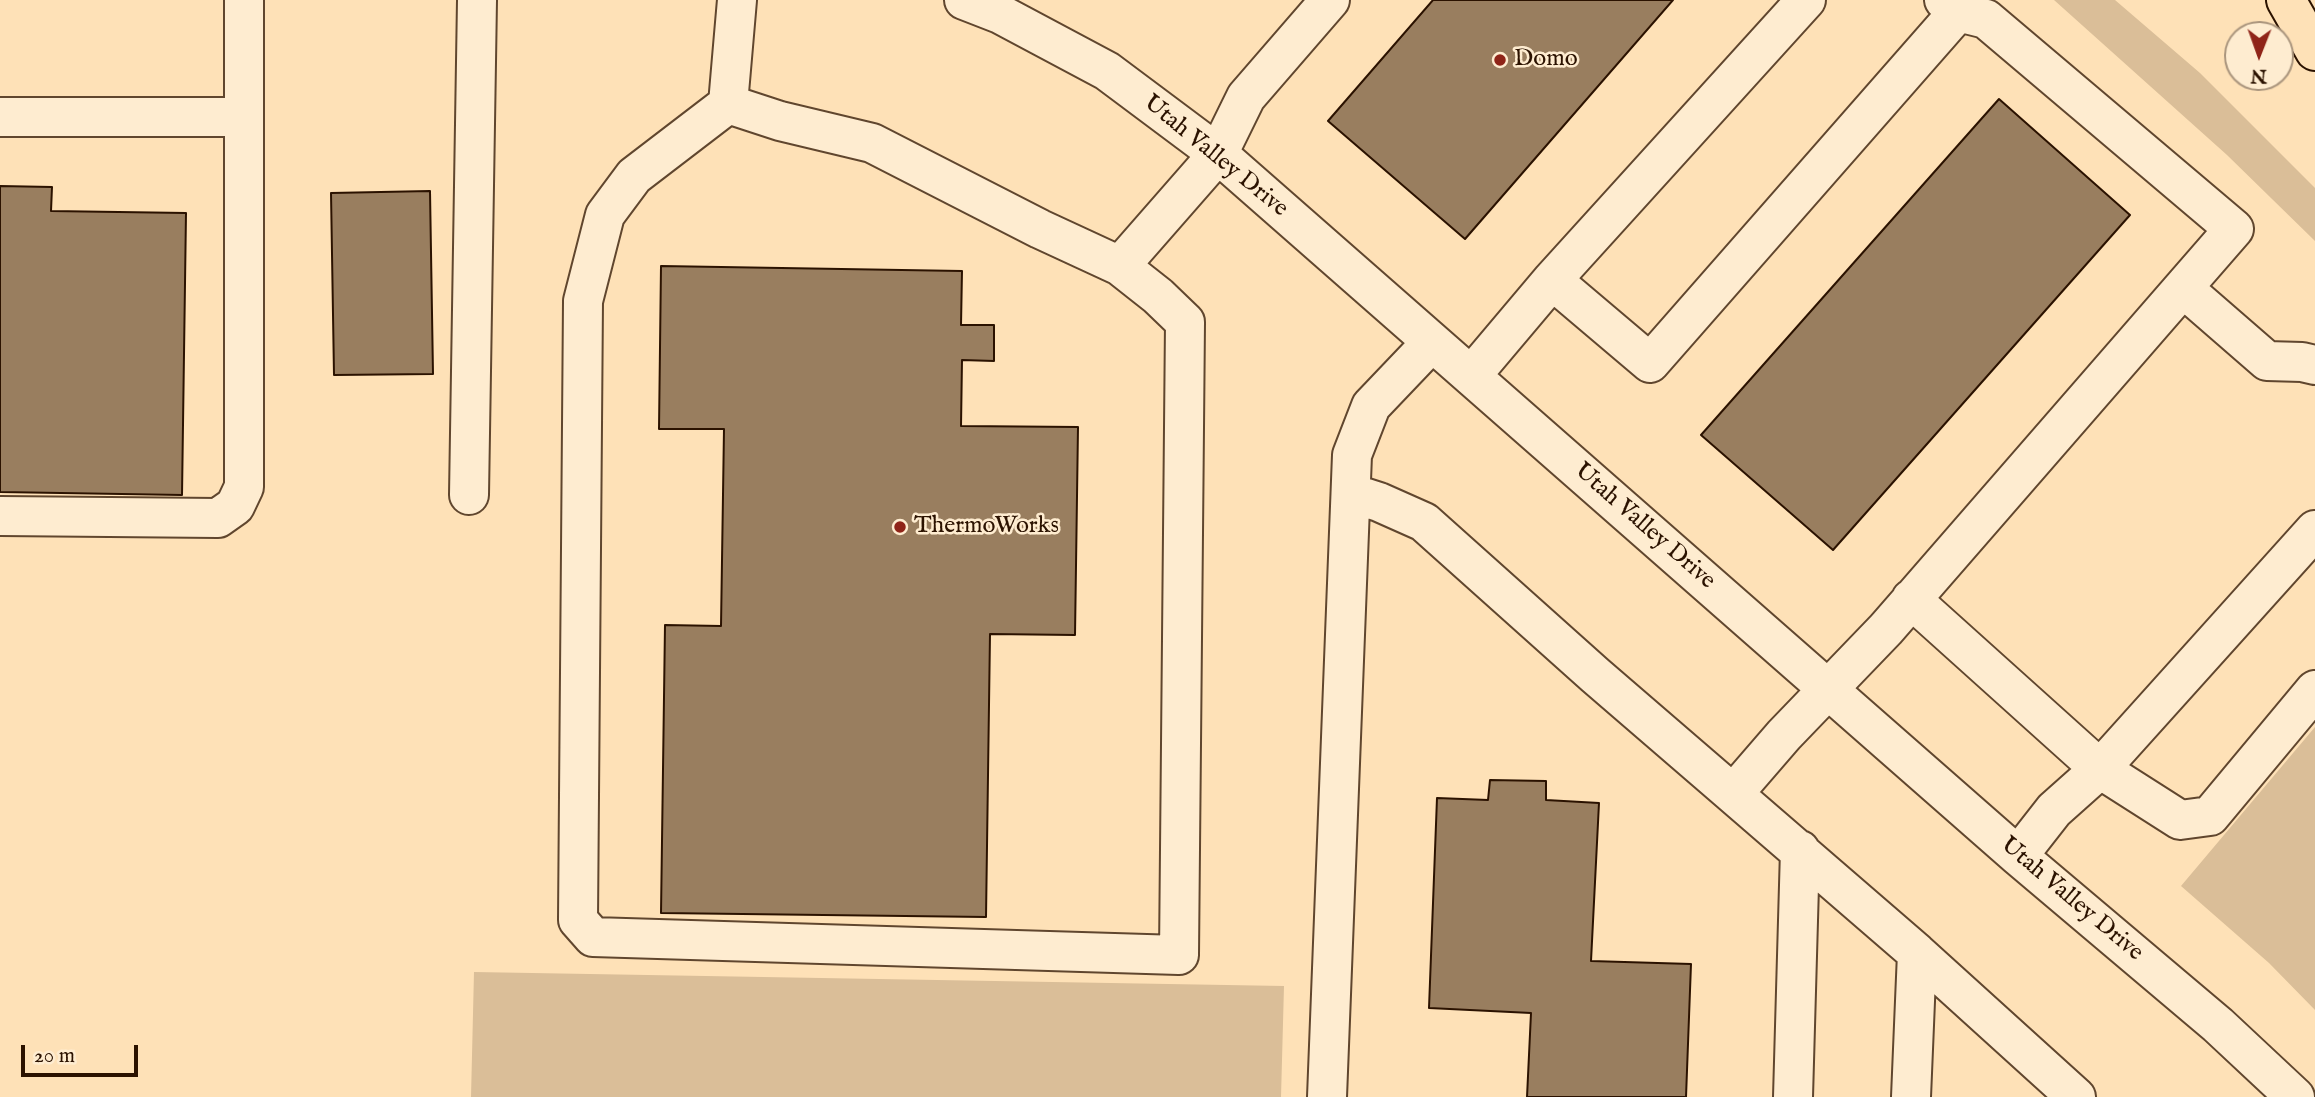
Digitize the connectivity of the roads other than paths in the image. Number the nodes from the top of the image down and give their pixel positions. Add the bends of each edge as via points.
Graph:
1 (244, 0) edge
2 (477, 0) edge
3 (737, 0) edge
4 (964, 0) edge
5 (1330, 0) edge
6 (1806, 0) edge
7 (2286, 0) edge
8 (2307, 0) edge
9 (1951, 6) edge
10 (2315, 7) edge
11 (2315, 51) edge
12 (728, 104) junction
13 (0, 117) edge
14 (243, 117) junction
15 (1217, 154) junction
16 (1120, 266) junction
17 (1552, 280) junction
18 (2183, 288) junction
19 (1432, 342) junction
20 (2315, 365) edge
21 (1471, 376) junction
22 (1351, 493) junction
23 (469, 495) dead end
24 (0, 516) edge
25 (2315, 530) edge
26 (1911, 598) junction
27 (1828, 689) junction
28 (2315, 690) edge
29 (2100, 769) junction
30 (1733, 794) junction
31 (1800, 850) junction
32 (2018, 856) junction
33 (1917, 953) junction
34 (1327, 1097) edge
35 (1793, 1097) edge
36 (1911, 1097) edge
37 (2076, 1097) edge
38 (2295, 1097) edge

1 - 14 street
2 - 23 street
3 - 12 street
4 - 15 street, Utah Valley Drive via 1000,13 1107,71
5 - 15 street via 1246,97
6 - 17 street
7 - 11 highway
8 - 10 highway
9 - 17 street via 1650,363
9 - 18 street via 1986,19 2234,229
12 - 16 street via 872,143
12 - 16 street via 634,176 605,215 583,301 578,920 593,937 1179,955 1185,322
13 - 14 street
14 - 24 street via 244,487 235,506 218,518
15 - 16 street
15 - 19 street, Utah Valley Drive
17 - 21 street
18 - 20 street via 2267,361
18 - 26 street
19 - 21 street, Utah Valley Drive
19 - 22 street via 1371,406 1352,455
21 - 27 street, Utah Valley Drive
22 - 30 street via 1424,522
22 - 34 street
25 - 29 street
26 - 27 street
26 - 29 street
27 - 30 street
27 - 32 street, Utah Valley Drive
28 - 29 street via 2210,816 2180,820
29 - 32 street via 2054,810
30 - 31 street
31 - 33 street
31 - 35 street
32 - 38 street, Utah Valley Drive via 2218,1025
33 - 36 street
33 - 37 street

